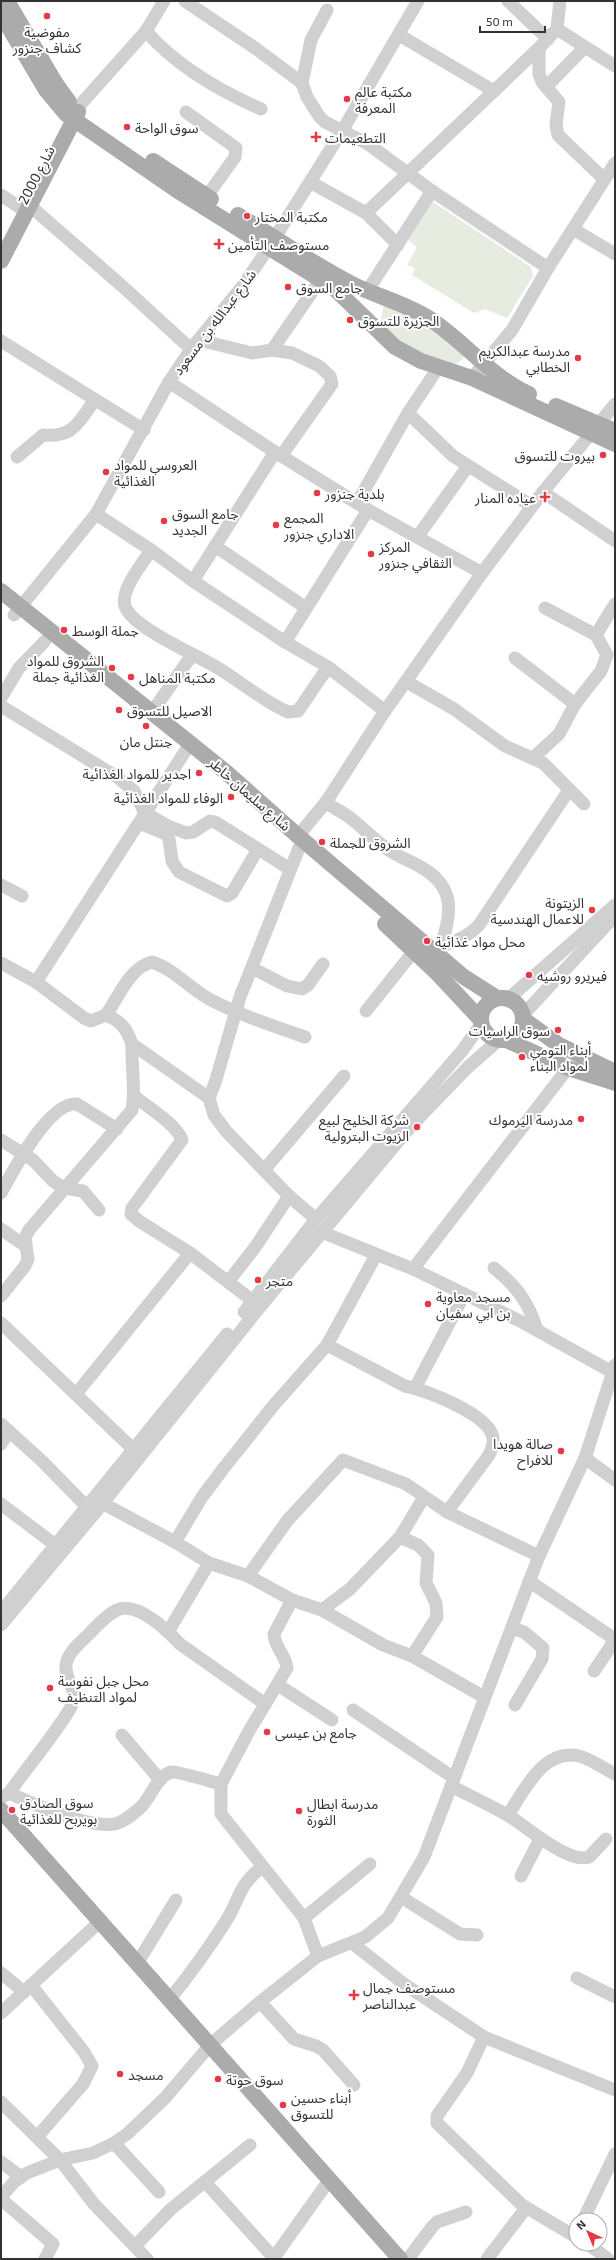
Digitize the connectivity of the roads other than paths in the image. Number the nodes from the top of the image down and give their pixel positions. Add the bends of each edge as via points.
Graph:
1 (7, 1) edge
2 (164, 1) edge
3 (185, 1) edge
4 (418, 1) edge
5 (508, 1) edge
6 (560, 1) edge
7 (327, 10) dead end
8 (1, 14) edge
9 (557, 29) junction
10 (146, 31) junction
11 (399, 35) junction
12 (543, 44) junction
13 (585, 47) junction
14 (615, 66) edge
15 (302, 83) junction
16 (546, 87) junction
17 (494, 91) junction
18 (261, 109) dead end
19 (74, 111) junction
20 (186, 112) dead end
21 (342, 131) junction
22 (615, 163) edge
23 (408, 172) junction
24 (604, 179) junction
25 (310, 182) junction
26 (432, 191) junction
27 (1, 195) edge
28 (207, 196) junction
29 (24, 206) junction
30 (366, 214) junction
31 (573, 229) junction
32 (272, 242) junction
33 (1, 246) edge
34 (398, 246) junction
35 (615, 254) edge
36 (1, 261) edge
37 (548, 268) junction
38 (320, 279) junction
39 (368, 290) junction
40 (384, 297) junction
41 (368, 322) junction
42 (1, 341) edge
43 (195, 345) junction
44 (272, 350) junction
45 (485, 364) junction
46 (438, 368) junction
47 (472, 378) junction
48 (169, 382) junction
49 (95, 400) junction
50 (615, 404) edge
51 (408, 413) junction
52 (596, 429) junction
53 (144, 430) junction
54 (615, 431) edge
55 (615, 444) edge
56 (278, 454) junction
57 (17, 457) dead end
58 (468, 466) junction
59 (543, 492) junction
60 (532, 506) junction
61 (363, 507) junction
62 (96, 514) junction
63 (418, 536) junction
64 (615, 542) edge
65 (215, 546) junction
66 (151, 550) junction
67 (482, 573) junction
68 (193, 581) junction
69 (1, 591) edge
70 (615, 604) edge
71 (1, 605) edge
72 (306, 608) junction
73 (545, 608) dead end
74 (17, 611) junction
75 (596, 635) junction
76 (45, 641) junction
77 (285, 642) junction
78 (192, 655) junction
79 (515, 658) dead end
80 (328, 667) junction
81 (406, 682) junction
82 (3, 688) edge
83 (575, 704) junction
84 (1, 706) edge
85 (385, 711) junction
86 (152, 712) junction
87 (186, 750) junction
88 (534, 757) junction
89 (569, 790) junction
90 (326, 802) junction
91 (584, 804) dead end
92 (142, 818) junction
93 (299, 842) junction
94 (258, 849) junction
95 (290, 869) junction
96 (1, 885) edge
97 (22, 896) dead end
98 (615, 905) edge
99 (615, 916) edge
100 (414, 951) junction
101 (439, 951) junction
102 (1, 962) edge
103 (323, 964) dead end
104 (252, 968) junction
105 (36, 982) junction
106 (503, 999) junction
107 (366, 1011) dead end
108 (236, 1012) junction
109 (106, 1015) junction
110 (522, 1017) junction
111 (482, 1021) junction
112 (304, 1037) dead end
113 (502, 1039) junction
114 (132, 1044) junction
115 (568, 1068) junction
116 (615, 1072) edge
117 (344, 1076) dead end
118 (615, 1083) edge
119 (134, 1096) junction
120 (209, 1098) junction
121 (117, 1129) junction
122 (1, 1140) edge
123 (23, 1153) junction
124 (264, 1170) junction
125 (64, 1188) junction
126 (1, 1193) edge
127 (289, 1196) junction
128 (99, 1210) dead end
129 (316, 1219) junction
130 (1, 1229) edge
131 (324, 1233) junction
132 (24, 1245) junction
133 (190, 1253) junction
134 (376, 1255) junction
135 (494, 1268) dead end
136 (413, 1269) junction
137 (228, 1282) junction
138 (464, 1295) junction
139 (1, 1296) edge
140 (253, 1302) junction
141 (1, 1323) edge
142 (537, 1330) junction
143 (327, 1345) junction
144 (614, 1368) edge
145 (415, 1388) junction
146 (76, 1394) junction
147 (5, 1427) edge
148 (1, 1444) edge
149 (133, 1449) junction
150 (585, 1458) junction
151 (615, 1480) edge
152 (424, 1497) junction
153 (102, 1503) junction
154 (1, 1504) edge
155 (86, 1506) junction
156 (447, 1512) junction
157 (400, 1537) junction
158 (175, 1542) junction
159 (54, 1544) junction
160 (539, 1556) junction
161 (209, 1563) junction
162 (248, 1576) junction
163 (529, 1581) junction
164 (292, 1600) junction
165 (322, 1610) junction
166 (1, 1612) edge
167 (1, 1625) edge
168 (512, 1628) junction
169 (168, 1632) junction
170 (412, 1656) junction
171 (594, 1671) dead end
172 (278, 1685) junction
173 (484, 1697) junction
174 (265, 1704) junction
175 (515, 1705) dead end
176 (353, 1710) dead end
177 (332, 1720) dead end
178 (122, 1736) dead end
179 (615, 1774) edge
180 (160, 1780) junction
181 (453, 1782) junction
182 (221, 1784) junction
183 (5, 1796) edge
184 (1, 1810) edge
185 (508, 1816) junction
186 (1, 1823) edge
187 (540, 1839) junction
188 (606, 1839) dead end
189 (370, 1864) dead end
190 (262, 1867) junction
191 (521, 1876) dead end
192 (401, 1897) junction
193 (176, 1900) dead end
194 (304, 1918) junction
195 (94, 1927) junction
196 (477, 1935) dead end
197 (352, 1943) junction
198 (318, 1956) junction
199 (138, 1962) junction
200 (1, 1973) edge
201 (578, 1978) dead end
202 (28, 1988) junction
203 (615, 1997) edge
204 (170, 1999) junction
205 (260, 2002) junction
206 (1, 2013) edge
207 (484, 2037) junction
208 (208, 2048) junction
209 (354, 2085) dead end
210 (615, 2090) edge
211 (1, 2102) edge
212 (37, 2137) junction
213 (114, 2143) junction
214 (250, 2146) dead end
215 (615, 2154) edge
216 (60, 2160) junction
217 (1, 2162) edge
218 (21, 2177) junction
219 (206, 2183) junction
220 (325, 2186) junction
221 (159, 2192) dead end
222 (1, 2198) edge
223 (526, 2208) junction
224 (466, 2212) dead end
225 (586, 2212) edge
226 (568, 2231) edge
227 (135, 2246) junction
228 (599, 2252) edge
229 (49, 2257) edge
230 (274, 2258) edge
231 (147, 2259) edge
232 (388, 2259) edge
233 (400, 2259) edge
234 (408, 2259) edge
235 (487, 2259) edge
236 (608, 2259) edge

1 - 19 main road
2 - 10 street
3 - 15 street
4 - 11 street, شارع عبدالله بن مسعود
5 - 12 street
6 - 9 street
7 - 15 street via 311,40
8 - 19 main road via 46,90
9 - 12 street
9 - 13 street
10 - 18 street via 158,45 177,60 230,94
10 - 19 street
11 - 17 street
11 - 21 street, شارع عبدالله بن مسعود
12 - 16 street via 539,74
12 - 17 street
13 - 14 street
13 - 16 street
15 - 21 street via 319,116
16 - 24 street via 559,102 556,125 558,135
17 - 23 street
19 - 28 main road
19 - 29 main road, شارع 2000
19 - 32 main road via 178,191
20 - 28 street via 236,148 235,157
21 - 23 street via 368,144
21 - 25 street, شارع عبدالله بن مسعود
22 - 24 street
23 - 26 street
23 - 30 street
24 - 31 street
25 - 30 street
25 - 32 street, شارع عبدالله بن مسعود
26 - 34 street
26 - 37 street
27 - 29 street
28 - 32 main road
29 - 33 main road, شارع 2000
29 - 36 main road
29 - 43 street
30 - 34 street
31 - 35 street
31 - 37 street
32 - 38 main road
32 - 39 main road
32 - 43 street, شارع عبدالله بن مسعود via 242,287
34 - 39 street
37 - 45 street via 512,330
38 - 41 main road via 344,296
38 - 44 street
39 - 40 main road
40 - 41 main road via 371,306
40 - 45 main road via 430,319
41 - 46 main road via 395,347
42 - 49 street
43 - 44 street via 252,353
43 - 48 street, شارع عبدالله بن مسعود
44 - 56 street via 292,354 319,366 332,380 332,384
45 - 47 street
45 - 52 main road via 516,388
46 - 47 main road
46 - 51 street
47 - 52 main road
48 - 53 street, شارع عبدالله بن مسعود
48 - 56 street
49 - 53 street
49 - 57 street via 69,432 56,436 43,435
50 - 52 street
51 - 58 street via 453,456
51 - 61 street
52 - 54 main road
52 - 55 main road
52 - 59 street
53 - 62 street, شارع عبدالله بن مسعود
56 - 61 street
56 - 65 street
58 - 60 street
58 - 63 street
59 - 60 street
59 - 64 street
60 - 67 street
61 - 63 street
61 - 72 street
62 - 66 street
62 - 74 street, شارع عبدالله بن مسعود
63 - 67 street
65 - 68 street
65 - 72 street
66 - 68 street
66 - 78 street via 124,598 126,607 138,621
67 - 81 street
68 - 77 street
69 - 74 main road, شارع سليمان خاطر
70 - 75 street
71 - 74 main road, شارع سليمان خاطر
72 - 77 street
73 - 75 street
74 - 76 main road, شارع سليمان خاطر
74 - 86 main road, شارع سليمان خاطر
75 - 83 street via 605,650 606,662
76 - 82 street
76 - 87 main road, شارع سليمان خاطر
77 - 80 street
78 - 80 street via 218,668 282,709 294,713 304,705
78 - 86 street
79 - 83 street
80 - 85 street
81 - 85 street
81 - 88 street via 454,709 504,746
83 - 88 street via 559,734
84 - 92 street via 127,785 134,792
85 - 90 street
86 - 93 main road, شارع سليمان خاطر via 227,773
87 - 92 street
87 - 93 main road, شارع سليمان خاطر
88 - 89 street via 555,774
89 - 91 street
89 - 101 street via 479,925
90 - 93 street
90 - 101 street via 348,816 384,848 426,870 441,883 450,909
92 - 94 street via 186,833 194,832 210,821 215,822
92 - 94 street via 166,834 172,861 179,872 220,894 228,896 232,893
92 - 105 street
93 - 95 street
93 - 100 main road, شارع سليمان خاطر
93 - 101 main road, شارع سليمان خاطر
94 - 95 street
95 - 104 street
96 - 97 street
98 - 106 street
99 - 110 street
100 - 107 street
100 - 111 main road, شارع سليمان خاطر
101 - 106 main road, شارع سليمان خاطر via 464,978
102 - 105 street
103 - 104 street via 302,989 287,986
104 - 108 street
105 - 109 street via 84,1018 91,1021
106 - 110 main road via 519,1006
106 - 111 main road via 487,1004 483,1009
108 - 109 street via 186,985 170,970 152,962 136,970
108 - 112 street
108 - 120 street
109 - 114 street via 122,1023
110 - 113 main road via 515,1034
110 - 116 main road via 559,1045
111 - 113 main road via 486,1033
111 - 129 street via 452,1062
113 - 115 main road
113 - 131 street via 468,1067 410,1127
114 - 119 street
114 - 120 street
115 - 118 main road
115 - 136 street
117 - 124 street
119 - 121 street via 132,1110
119 - 133 street via 168,1123 182,1140 132,1208 131,1214
120 - 124 street via 209,1104 219,1122
121 - 123 street via 84,1107 71,1103 60,1107
121 - 125 street
122 - 123 street
123 - 125 street
123 - 126 street
124 - 127 street
125 - 128 street via 83,1191
125 - 132 street via 30,1230
127 - 129 street
127 - 137 street via 256,1246
129 - 140 street
130 - 132 street
131 - 134 street
131 - 153 street via 260,1307
132 - 139 street via 28,1259 25,1266
133 - 137 street
133 - 146 street
134 - 136 street
134 - 143 street
135 - 142 street via 515,1286 532,1314
136 - 138 street
137 - 140 street
138 - 142 street
138 - 145 street
140 - 149 street
141 - 146 street
142 - 144 street
143 - 145 street via 405,1386
143 - 158 street via 273,1406 223,1469 202,1497
144 - 150 street
145 - 156 street via 457,1406 484,1422 493,1437 493,1447 489,1455
146 - 149 street
147 - 148 street
147 - 155 street
149 - 155 street
150 - 151 street
150 - 160 street
152 - 156 street
152 - 157 street
152 - 162 street via 391,1477 343,1460 287,1521
153 - 158 street
153 - 167 street
154 - 159 street
155 - 159 street
156 - 160 street
157 - 165 street via 350,1589
157 - 170 street via 418,1545 428,1555 426,1583 438,1609 433,1626
158 - 161 street
159 - 166 street
160 - 163 street
161 - 162 street
161 - 169 street
162 - 164 street
163 - 168 street
163 - 171 street via 610,1636 613,1643 611,1648
164 - 165 street
164 - 172 street via 274,1634 274,1639 287,1663
165 - 170 street via 383,1645
168 - 173 street
168 - 175 street via 524,1632 543,1648 542,1659
169 - 174 street via 180,1644
169 - 183 street via 140,1612 122,1608 108,1616 78,1644 66,1666 74,1689 70,1708
170 - 173 street
172 - 174 street
172 - 177 street
173 - 181 street
174 - 182 street
176 - 181 street
178 - 180 street
179 - 185 street via 580,1756 555,1758 538,1772
180 - 182 street via 166,1774 178,1771 193,1778
180 - 183 street via 140,1809 120,1823 113,1824 88,1821
181 - 185 street
181 - 192 street via 424,1857
182 - 190 street via 221,1814
184 - 199 main road
185 - 187 street
186 - 195 main road
187 - 188 street via 583,1858 594,1852
187 - 191 street
189 - 194 street
190 - 194 street
190 - 204 street via 244,1884 224,1924
192 - 196 street via 460,1934
192 - 197 street via 381,1925
193 - 199 street
194 - 198 street
195 - 202 street
195 - 208 main road
197 - 198 street
197 - 207 street via 404,1984
198 - 205 street
199 - 204 main road
200 - 202 street
201 - 203 street
202 - 206 street
202 - 212 street via 84,2052 92,2066 84,2084
204 - 208 main road
205 - 208 street
205 - 209 street via 290,2036 323,2050
207 - 210 street
207 - 223 street via 468,2073 436,2120 496,2182
208 - 213 street via 143,2120
208 - 220 main road
208 - 233 main road
211 - 212 street
212 - 216 street
213 - 216 street via 93,2153
213 - 221 street
214 - 219 street
215 - 225 street
216 - 218 street
216 - 227 street via 94,2204
217 - 218 street
218 - 222 street
219 - 227 street via 171,2210
219 - 230 street
220 - 230 street
220 - 232 main road
222 - 229 street via 53,2244
223 - 226 street
223 - 235 street
224 - 234 street via 432,2226
227 - 231 street
228 - 236 street

